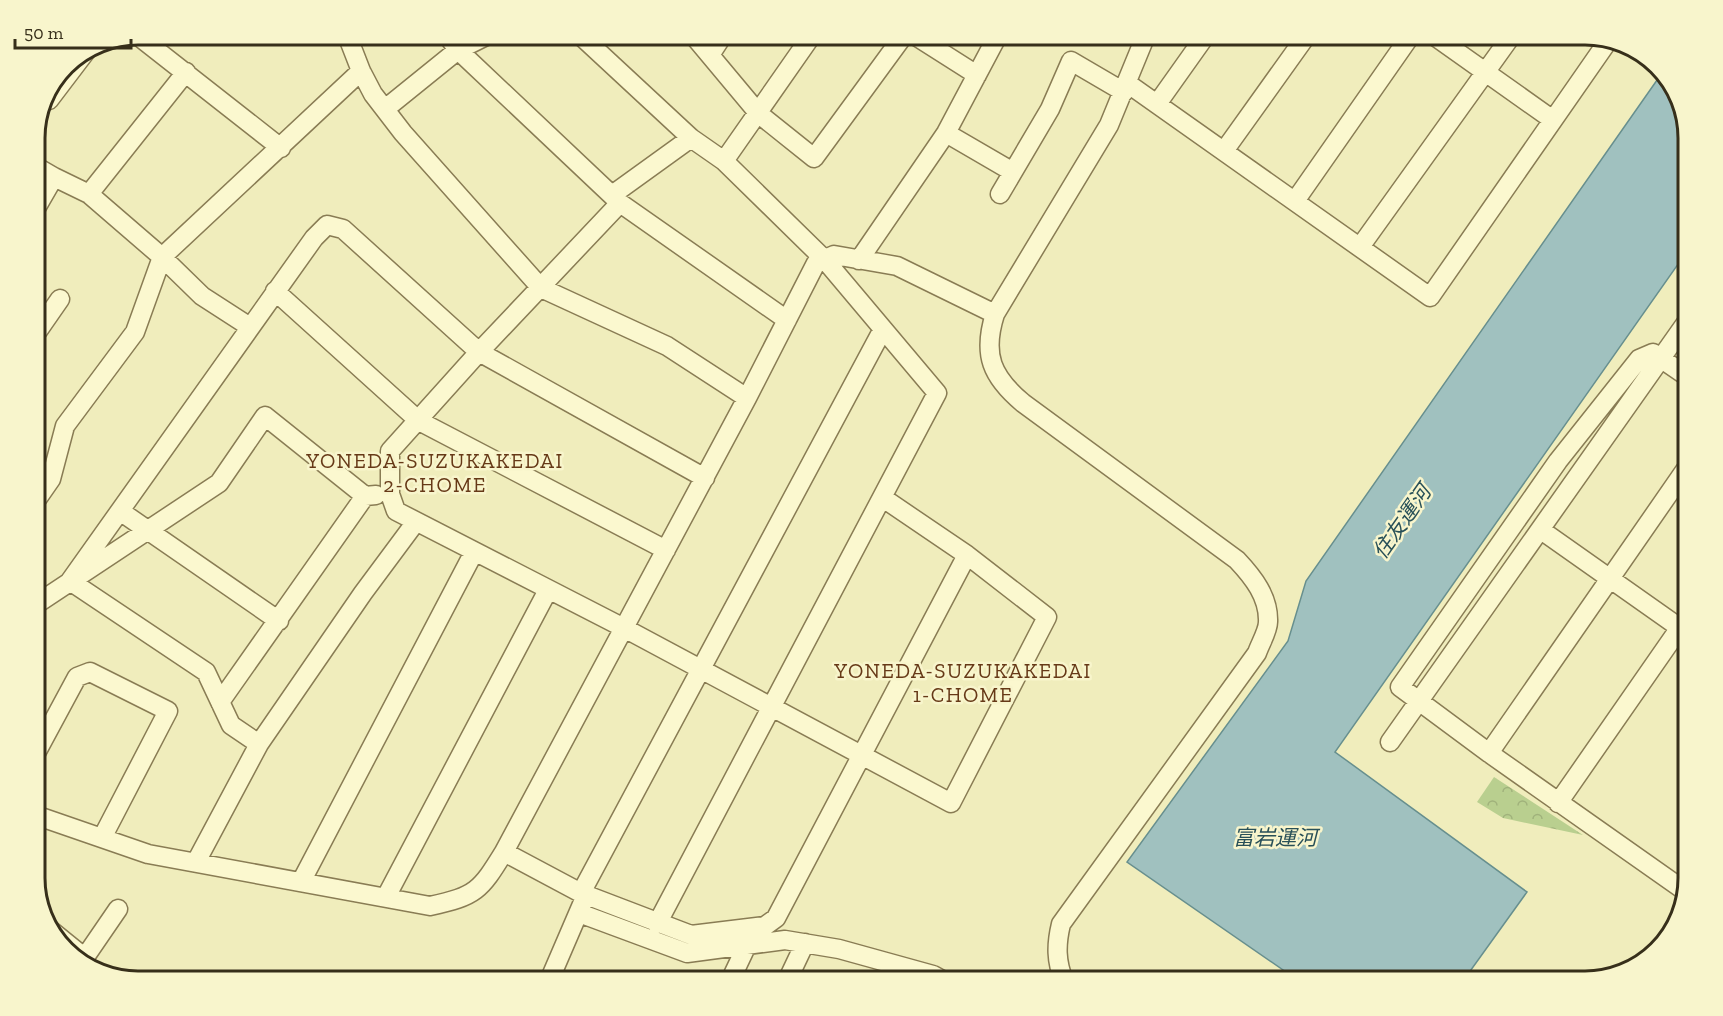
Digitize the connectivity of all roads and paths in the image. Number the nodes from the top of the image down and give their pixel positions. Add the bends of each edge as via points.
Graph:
1 (150, 45) edge
2 (351, 45) edge
3 (455, 45) edge
4 (467, 45) edge
5 (592, 45) edge
6 (702, 45) edge
7 (716, 45) edge
8 (805, 45) edge
9 (896, 45) edge
10 (931, 45) edge
11 (992, 45) edge
12 (1142, 45) edge
13 (1198, 45) edge
14 (1299, 45) edge
15 (1403, 45) edge
16 (1448, 45) edge
17 (1504, 45) edge
18 (1603, 47) edge
19 (458, 50) junction
20 (710, 55) junction
21 (361, 71) junction
22 (186, 72) junction
23 (1486, 72) junction
24 (977, 75) junction
25 (1126, 88) junction
26 (1157, 104) junction
27 (385, 109) junction
28 (759, 114) junction
29 (1552, 120) junction
30 (946, 133) junction
31 (692, 138) junction
32 (281, 148) junction
33 (1224, 151) junction
34 (724, 162) junction
35 (45, 172) edge
36 (1013, 172) junction
37 (54, 177) junction
38 (45, 193) edge
39 (89, 194) junction
40 (1000, 194) dead end
41 (616, 199) junction
42 (1295, 201) junction
43 (1360, 248) junction
44 (162, 257) junction
45 (825, 260) junction
46 (859, 260) junction
47 (540, 288) junction
48 (275, 291) junction
49 (60, 300) dead end
50 (995, 314) junction
51 (787, 320) junction
52 (45, 321) edge
53 (250, 327) junction
54 (883, 329) junction
55 (1678, 335) edge
56 (479, 352) junction
57 (1662, 358) junction
58 (1678, 369) edge
59 (747, 398) junction
60 (419, 421) junction
61 (705, 478) junction
62 (1678, 480) edge
63 (45, 488) edge
64 (390, 494) junction
65 (365, 496) junction
66 (883, 498) junction
67 (120, 511) junction
68 (415, 522) junction
69 (1541, 530) junction
70 (148, 531) junction
71 (666, 550) junction
72 (474, 552) junction
73 (967, 555) junction
74 (1610, 579) junction
75 (70, 581) junction
76 (548, 590) junction
77 (45, 598) edge
78 (1678, 619) edge
79 (279, 621) junction
80 (624, 628) junction
81 (1678, 631) edge
82 (699, 670) junction
83 (220, 702) junction
84 (1418, 703) junction
85 (772, 708) junction
86 (45, 736) edge
87 (1390, 742) dead end
88 (260, 744) junction
89 (1489, 753) junction
90 (863, 755) junction
91 (1558, 803) junction
92 (45, 818) edge
93 (102, 838) junction
94 (504, 852) junction
95 (196, 862) junction
96 (301, 882) junction
97 (1677, 886) edge
98 (584, 894) junction
99 (386, 897) junction
100 (117, 909) dead end
101 (579, 913) junction
102 (657, 924) junction
103 (805, 943) junction
104 (747, 945) junction
105 (86, 956) edge
106 (553, 971) edge
107 (735, 971) edge
108 (792, 971) edge
109 (919, 971) edge
110 (1060, 971) edge

1 - 22 street
2 - 21 street
3 - 19 street
4 - 19 street
5 - 31 street
6 - 20 street
7 - 20 street
8 - 28 street
9 - 28 street via 814,158
10 - 24 street
11 - 24 street
12 - 25 street
13 - 26 street
14 - 33 street
15 - 42 street
16 - 23 street
17 - 23 street
18 - 29 street
19 - 27 street
19 - 41 street
20 - 28 street
21 - 27 street
21 - 32 street
22 - 32 street
22 - 39 street
23 - 29 street
23 - 43 street
24 - 30 street
25 - 26 street
25 - 36 street via 1071,61 1050,109
25 - 50 street via 1109,125
26 - 33 street
27 - 47 street
28 - 34 street
29 - 43 street via 1430,297
30 - 36 street
30 - 46 street
31 - 34 street
31 - 41 street
32 - 44 street
33 - 42 street
34 - 45 street
35 - 37 street
36 - 40 street
37 - 38 street
37 - 39 street
39 - 44 street
41 - 47 street
41 - 51 street
42 - 43 street
44 - 53 street via 202,296
44 - 63 street via 135,332 65,426 51,479
45 - 46 street via 834,255
45 - 51 street via 816,263
45 - 54 street
46 - 50 street via 897,266
47 - 56 street
47 - 59 street via 667,346
48 - 53 street
48 - 56 street via 327,225 343,229
48 - 60 street
49 - 52 street
50 - 110 street via 990,329 991,362 1002,386 1237,560 1264,597 1268,622 1257,653 1061,924 1057,943
51 - 59 street
53 - 67 street
54 - 66 street via 938,393
54 - 82 street
55 - 57 street
56 - 60 street
56 - 61 street
57 - 58 street
57 - 69 street
57 - 84 street via 1653,353 1639,359 1507,533 1400,687
59 - 61 street
60 - 64 street via 390,451
60 - 71 street
61 - 71 street
62 - 74 street
64 - 65 street
64 - 68 street via 396,511
65 - 70 street via 265,416 219,483
65 - 79 street
66 - 73 street
66 - 85 street
67 - 70 street
67 - 75 street
68 - 72 street
68 - 88 street
69 - 74 street
69 - 84 street
70 - 75 street
70 - 79 street
71 - 80 street
72 - 76 street
72 - 96 street
73 - 90 street
73 - 90 street via 1047,618 951,803
74 - 78 street
74 - 89 street
75 - 77 street
75 - 83 street via 206,672
76 - 80 street
76 - 99 street
79 - 83 street
80 - 82 street
80 - 94 street
81 - 91 street
82 - 85 street
82 - 98 street
83 - 88 street via 231,726
84 - 87 street
84 - 89 street
85 - 90 street
85 - 102 street
86 - 93 street via 77,677 90,672 168,711
88 - 95 street
89 - 91 street
90 - 102 street via 776,918 765,926 692,935
91 - 97 street
92 - 93 street
93 - 95 street via 148,854
94 - 98 street
94 - 99 street via 484,884 460,899 430,906
95 - 96 street
96 - 99 street
98 - 101 street
98 - 102 street
100 - 105 street
101 - 104 street via 687,953
101 - 106 street
103 - 104 street via 785,940
103 - 108 street
103 - 109 street
104 - 107 street

